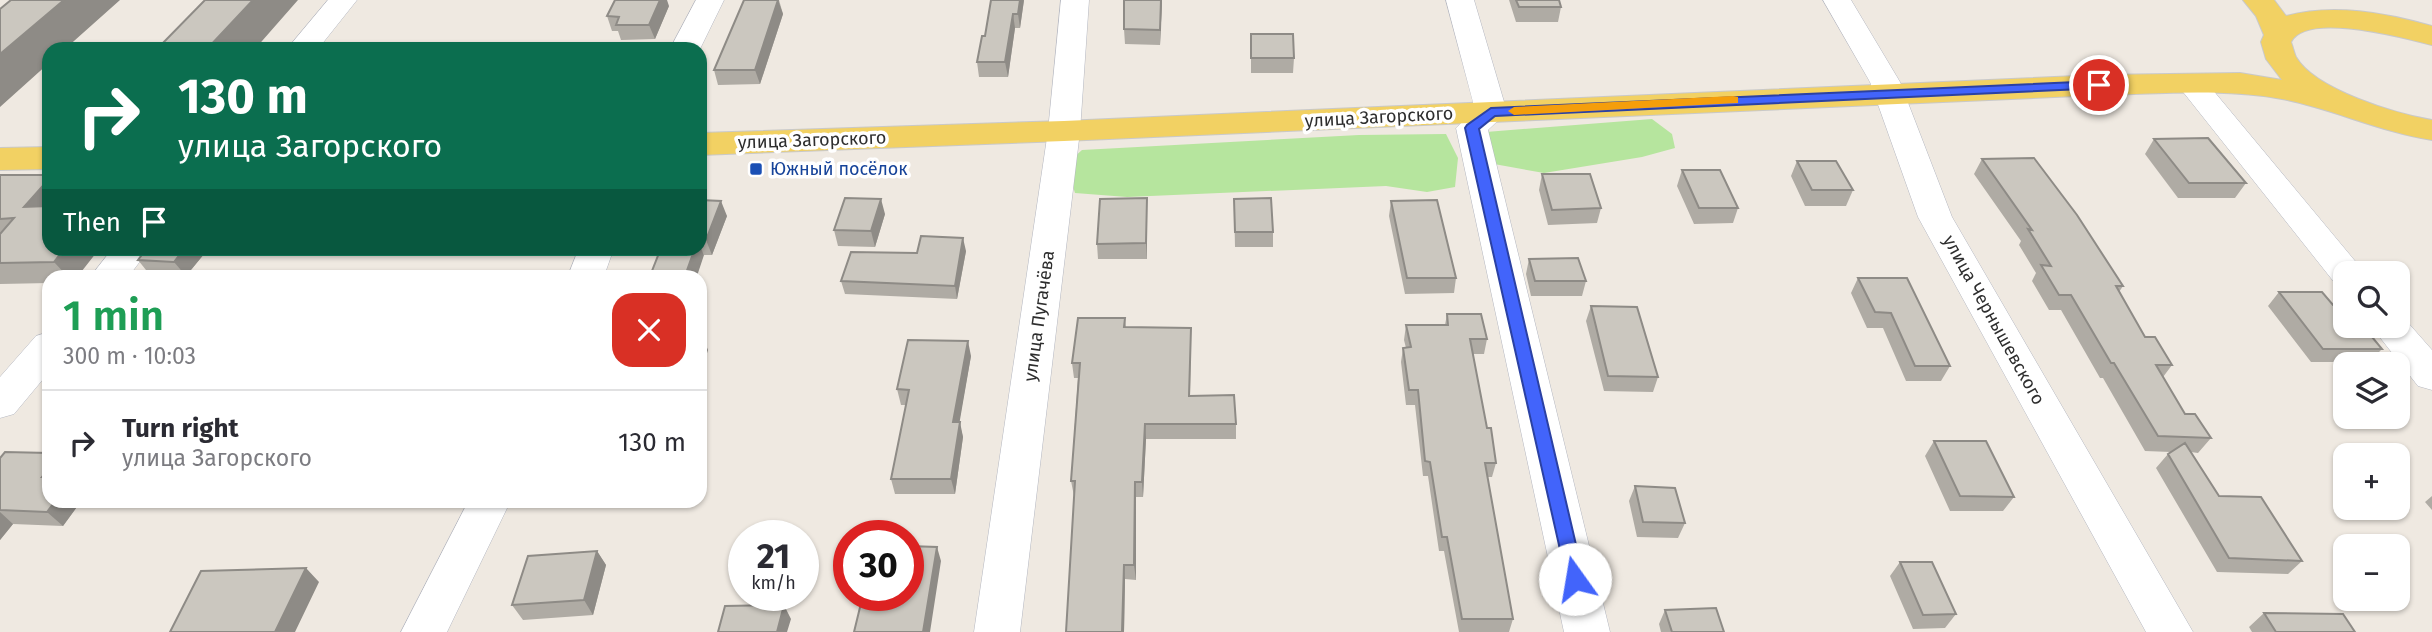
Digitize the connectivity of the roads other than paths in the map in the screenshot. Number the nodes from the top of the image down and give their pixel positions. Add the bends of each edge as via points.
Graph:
1 (343, 0) edge
2 (710, 0) edge
3 (1075, 0) edge
4 (1460, 0) edge
5 (1837, 0) edge
6 (2258, 0) edge
7 (2322, 0) edge
8 (2379, 19) junction
9 (2432, 36) edge
10 (2277, 38) junction
11 (308, 42) edge
12 (689, 42) edge
13 (2190, 83) junction
14 (2099, 85) junction
15 (1890, 93) junction
16 (2349, 107) junction
17 (1491, 112) junction
18 (2429, 130) edge
19 (1064, 131) junction
20 (707, 144) edge
21 (42, 158) edge
22 (0, 159) edge
23 (126, 256) edge
24 (2337, 261) edge
25 (114, 270) edge
26 (2400, 338) edge
27 (42, 354) edge
28 (2432, 376) edge
29 (0, 403) edge
30 (486, 508) edge
31 (424, 632) edge
32 (997, 632) edge
33 (1587, 632) edge
34 (2170, 632) edge

1 - 11 street
2 - 12 street
3 - 19 street, улица Пугачёва
4 - 17 street
5 - 15 street, улица Чернышевского
6 - 10 main road via 2270,14
7 - 8 main road
8 - 9 main road
8 - 10 main road via 2313,15 2291,22
10 - 14 main road via 2266,55 2241,66
10 - 16 main road via 2280,55 2290,68
13 - 14 main road
13 - 16 main road via 2262,85
13 - 24 street
14 - 15 main road, улица Загорского
15 - 17 main road, улица Загорского
15 - 34 street, улица Чернышевского via 1936,217
16 - 18 main road
17 - 19 main road, улица Загорского
17 - 33 street via 1472,128
19 - 20 main road, улица Загорского
19 - 32 street, улица Пугачёва
21 - 22 main road
23 - 25 street
26 - 28 street
27 - 29 street
30 - 31 street

